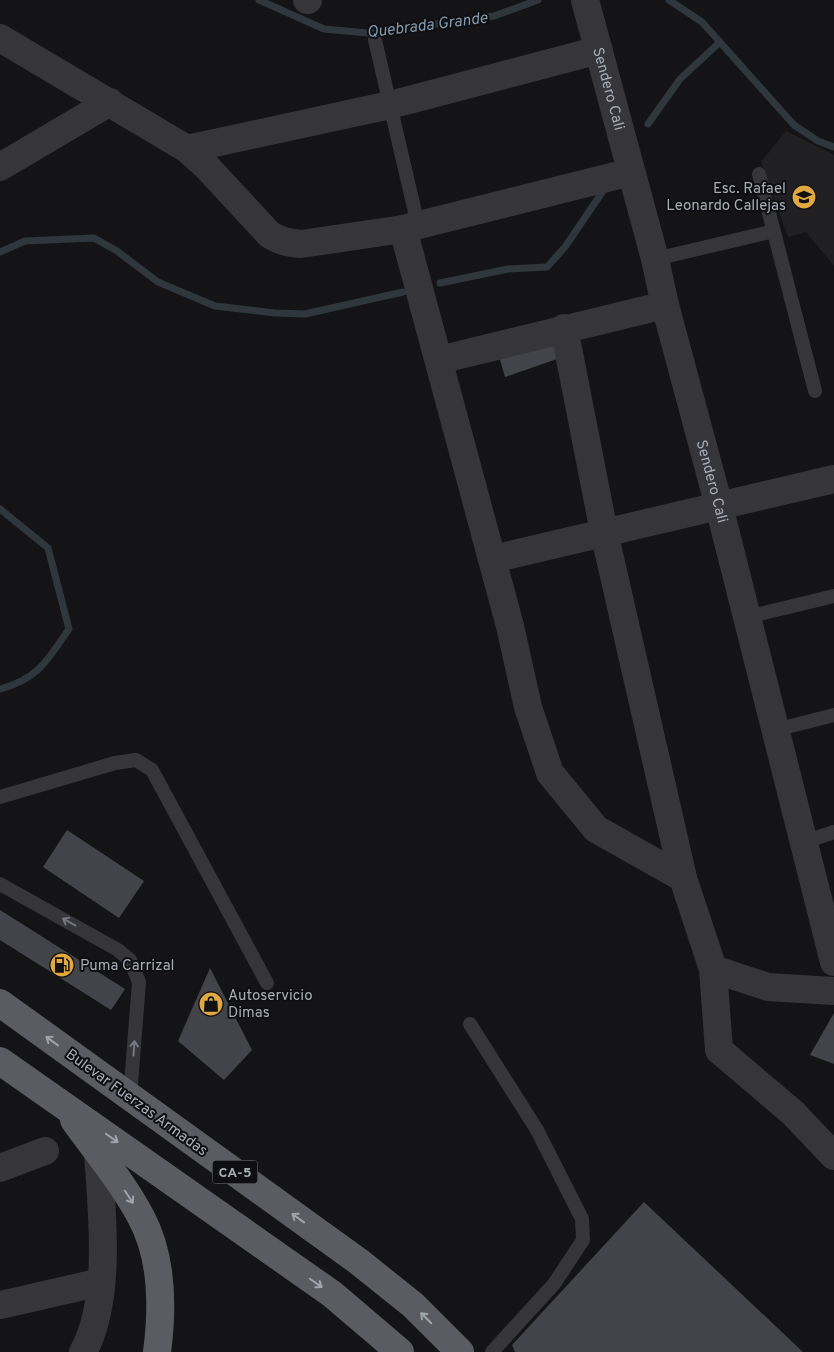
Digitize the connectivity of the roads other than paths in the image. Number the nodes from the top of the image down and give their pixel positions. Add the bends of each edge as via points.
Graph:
1 (585, 0) edge
2 (0, 38) edge
3 (375, 40) dead end
4 (600, 50) junction
5 (110, 102) junction
6 (390, 105) junction
7 (187, 149) junction
8 (0, 167) edge
9 (631, 172) junction
10 (759, 174) dead end
11 (411, 227) junction
12 (774, 231) junction
13 (655, 259) junction
14 (665, 305) junction
15 (564, 328) junction
16 (439, 360) junction
17 (815, 390) dead end
18 (834, 479) edge
19 (719, 506) junction
20 (604, 532) junction
21 (493, 559) junction
22 (834, 596) edge
23 (747, 617) junction
24 (834, 715) edge
25 (775, 730) junction
26 (0, 797) edge
27 (834, 832) edge
28 (804, 842) junction
29 (683, 878) junction
30 (0, 884) edge
31 (833, 952) edge
32 (713, 969) junction
33 (267, 983) dead end
34 (834, 991) edge
35 (0, 1003) edge
36 (470, 1024) dead end
37 (0, 1060) edge
38 (130, 1097) junction
39 (60, 1101) junction
40 (45, 1151) dead end
41 (98, 1154) junction
42 (834, 1156) edge
43 (0, 1168) edge
44 (101, 1282) junction
45 (0, 1305) edge
46 (82, 1352) edge
47 (157, 1352) edge
48 (400, 1352) edge
49 (460, 1352) edge
50 (492, 1352) edge

1 - 4 street, Sendero Cali
2 - 5 street
3 - 6 lane
4 - 6 street
4 - 9 street, Sendero Cali
5 - 7 street
5 - 8 street
6 - 7 street
6 - 11 lane
7 - 11 street via 268,234 278,240 301,244
9 - 11 street
9 - 13 street, Sendero Cali
10 - 12 lane
11 - 16 street
12 - 13 lane
12 - 17 lane
13 - 14 street, Sendero Cali
14 - 15 street
14 - 19 street, Sendero Cali
15 - 16 street
15 - 20 street
16 - 21 street
18 - 19 street
19 - 20 street
19 - 23 street, Sendero Cali
20 - 21 street
20 - 29 street
21 - 29 street via 528,707 550,773 596,829
22 - 23 lane
23 - 25 street, Sendero Cali
24 - 25 lane
25 - 28 street, Sendero Cali
26 - 33 lane via 115,762 136,760 152,770
27 - 28 lane
28 - 31 street, Sendero Cali
29 - 32 street
38 -> 30 lane via 139,982 130,960 118,950
32 - 34 street via 768,986
32 - 42 street via 719,1050 793,1113
38 -> 35 highway, Bulevar Fuerzas Armadas / CA-5
36 - 50 lane via 537,1130 582,1219 583,1240 554,1284
37 - 39 highway, CA-5
49 -> 38 highway, Bulevar Fuerzas Armadas / CA-5 via 413,1305 358,1261
39 - 41 highway
39 -> 48 highway, CA-5 via 332,1294
40 - 43 street
41 - 44 street via 103,1222
41 -> 47 highway via 142,1218 154,1252 160,1288
44 - 45 street
44 - 46 street via 97,1315

